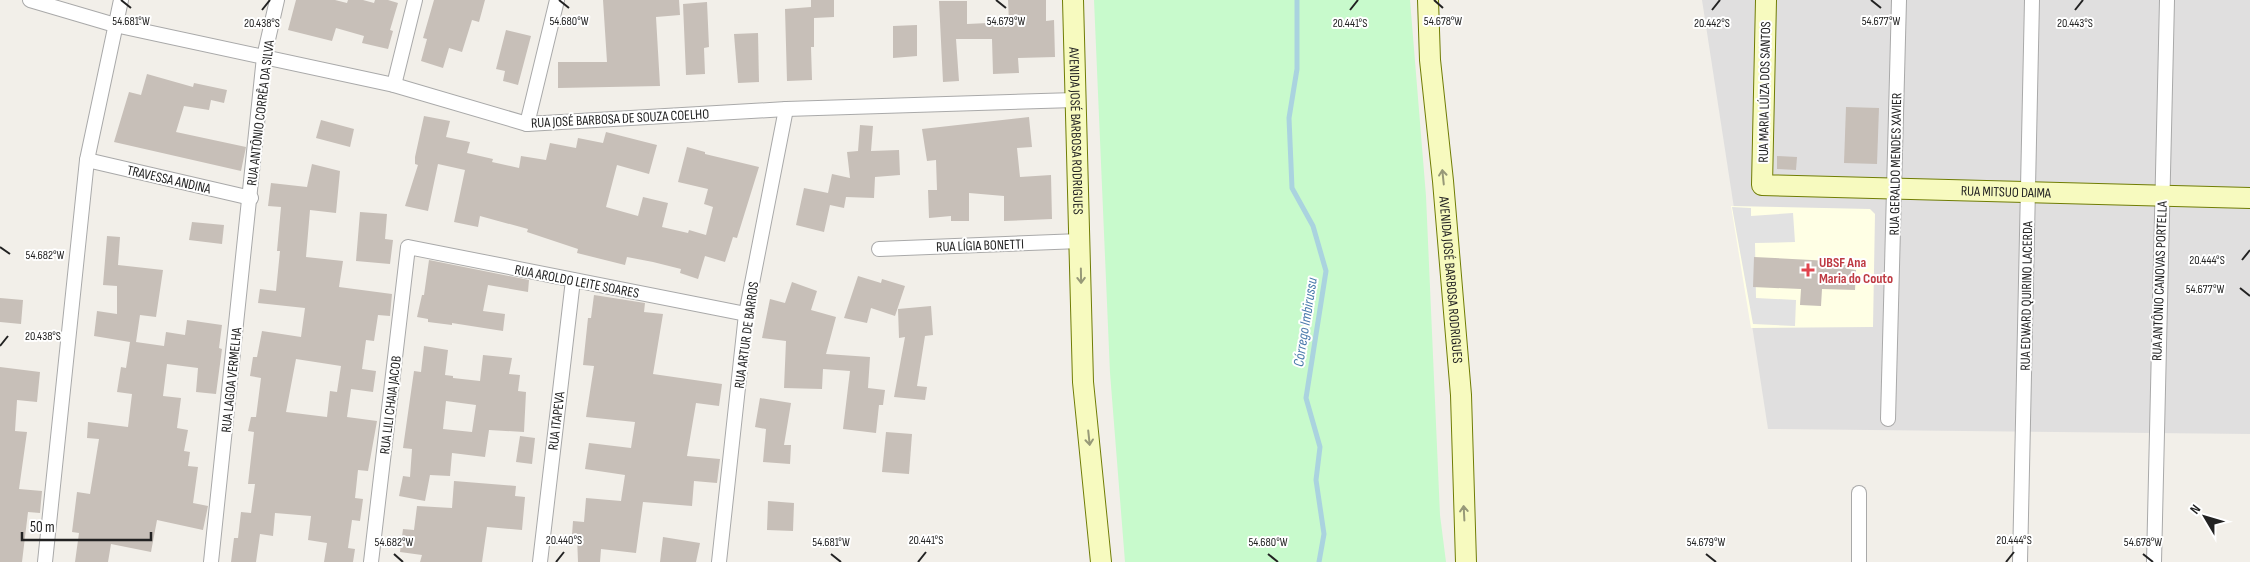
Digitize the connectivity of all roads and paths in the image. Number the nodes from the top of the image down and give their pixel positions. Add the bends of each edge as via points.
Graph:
1 (30, 0) edge
2 (121, 0) edge
3 (277, 0) edge
4 (415, 0) edge
5 (557, 0) edge
6 (1073, 0) edge
7 (1428, 0) edge
8 (1766, 0) edge
9 (1899, 0) edge
10 (2032, 0) edge
11 (2166, 0) edge
12 (115, 25) junction
13 (264, 57) junction
14 (394, 85) junction
15 (1075, 100) junction
16 (786, 109) junction
17 (527, 124) junction
18 (87, 160) junction
19 (1762, 185) joint
20 (1894, 188) junction
21 (2028, 192) junction
22 (2162, 196) junction
23 (250, 198) junction
24 (2250, 198) edge
25 (1080, 241) junction
26 (408, 248) joint
27 (879, 249) dead end
28 (573, 280) junction
29 (746, 314) junction
30 (1888, 419) dead end
31 (1859, 493) dead end
32 (45, 562) edge
33 (211, 562) edge
34 (371, 562) edge
35 (540, 562) edge
36 (719, 562) edge
37 (1102, 562) edge
38 (1466, 562) edge
39 (1859, 562) edge
40 (2020, 562) edge
41 (2154, 562) edge

1 - 12 street, RUA JOSÉ BARBOSA DE SOUZA COELHO
2 - 12 street
3 - 13 street, RUA ANTÔNIO CORRÊA DA SILVA
4 - 14 street
5 - 17 street
6 - 15 main road, AVENIDA JOSÉ BARBOSA RODRIGUES
38 -> 7 main road, AVENIDA JOSÉ BARBOSA RODRIGUES via 1461,395 1430,60
8 - 19 main road, RUA MARIA LÚIZA DOS SANTOS
9 - 20 street, RUA GERALDO MENDES XAVIER
10 - 21 street, RUA EDWARD QUIRINO LACERDA
11 - 22 street, RUA ANTÔNIO CANOVAS PORTELLA
12 - 13 street, RUA JOSÉ BARBOSA DE SOUZA COELHO
12 - 18 street
13 - 14 street, RUA JOSÉ BARBOSA DE SOUZA COELHO
13 - 23 street, RUA ANTÔNIO CORRÊA DA SILVA
14 - 17 street, RUA JOSÉ BARBOSA DE SOUZA COELHO
15 - 16 street, RUA JOSÉ BARBOSA DE SOUZA COELHO
15 - 25 main road, AVENIDA JOSÉ BARBOSA RODRIGUES
16 - 17 street, RUA JOSÉ BARBOSA DE SOUZA COELHO
16 - 29 street, RUA ARTUR DE BARROS
18 - 23 street, TRAVESSA ANDINA
18 - 32 street
19 - 20 main road, RUA MITSUO DAIMA
20 - 21 main road, RUA MITSUO DAIMA
20 - 30 street, RUA GERALDO MENDES XAVIER
21 - 22 main road, RUA MITSUO DAIMA
21 - 40 street, RUA EDWARD QUIRINO LACERDA
22 - 24 main road, RUA MITSUO DAIMA
22 - 41 street, RUA ANTÔNIO CANOVAS PORTELLA
23 - 33 street, RUA LAGOA VERMELHA
25 - 27 street, RUA LÍGIA BONETTI
25 -> 37 main road, AVENIDA JOSÉ BARBOSA RODRIGUES via 1083,382
26 - 28 street, RUA AROLDO LEITE SOARES
26 - 34 street, RUA LILI CHAIA JACOB
28 - 29 street, RUA AROLDO LEITE SOARES
28 - 35 street, RUA ITAPEVA
29 - 36 street, RUA ARTUR DE BARROS
31 - 39 street

